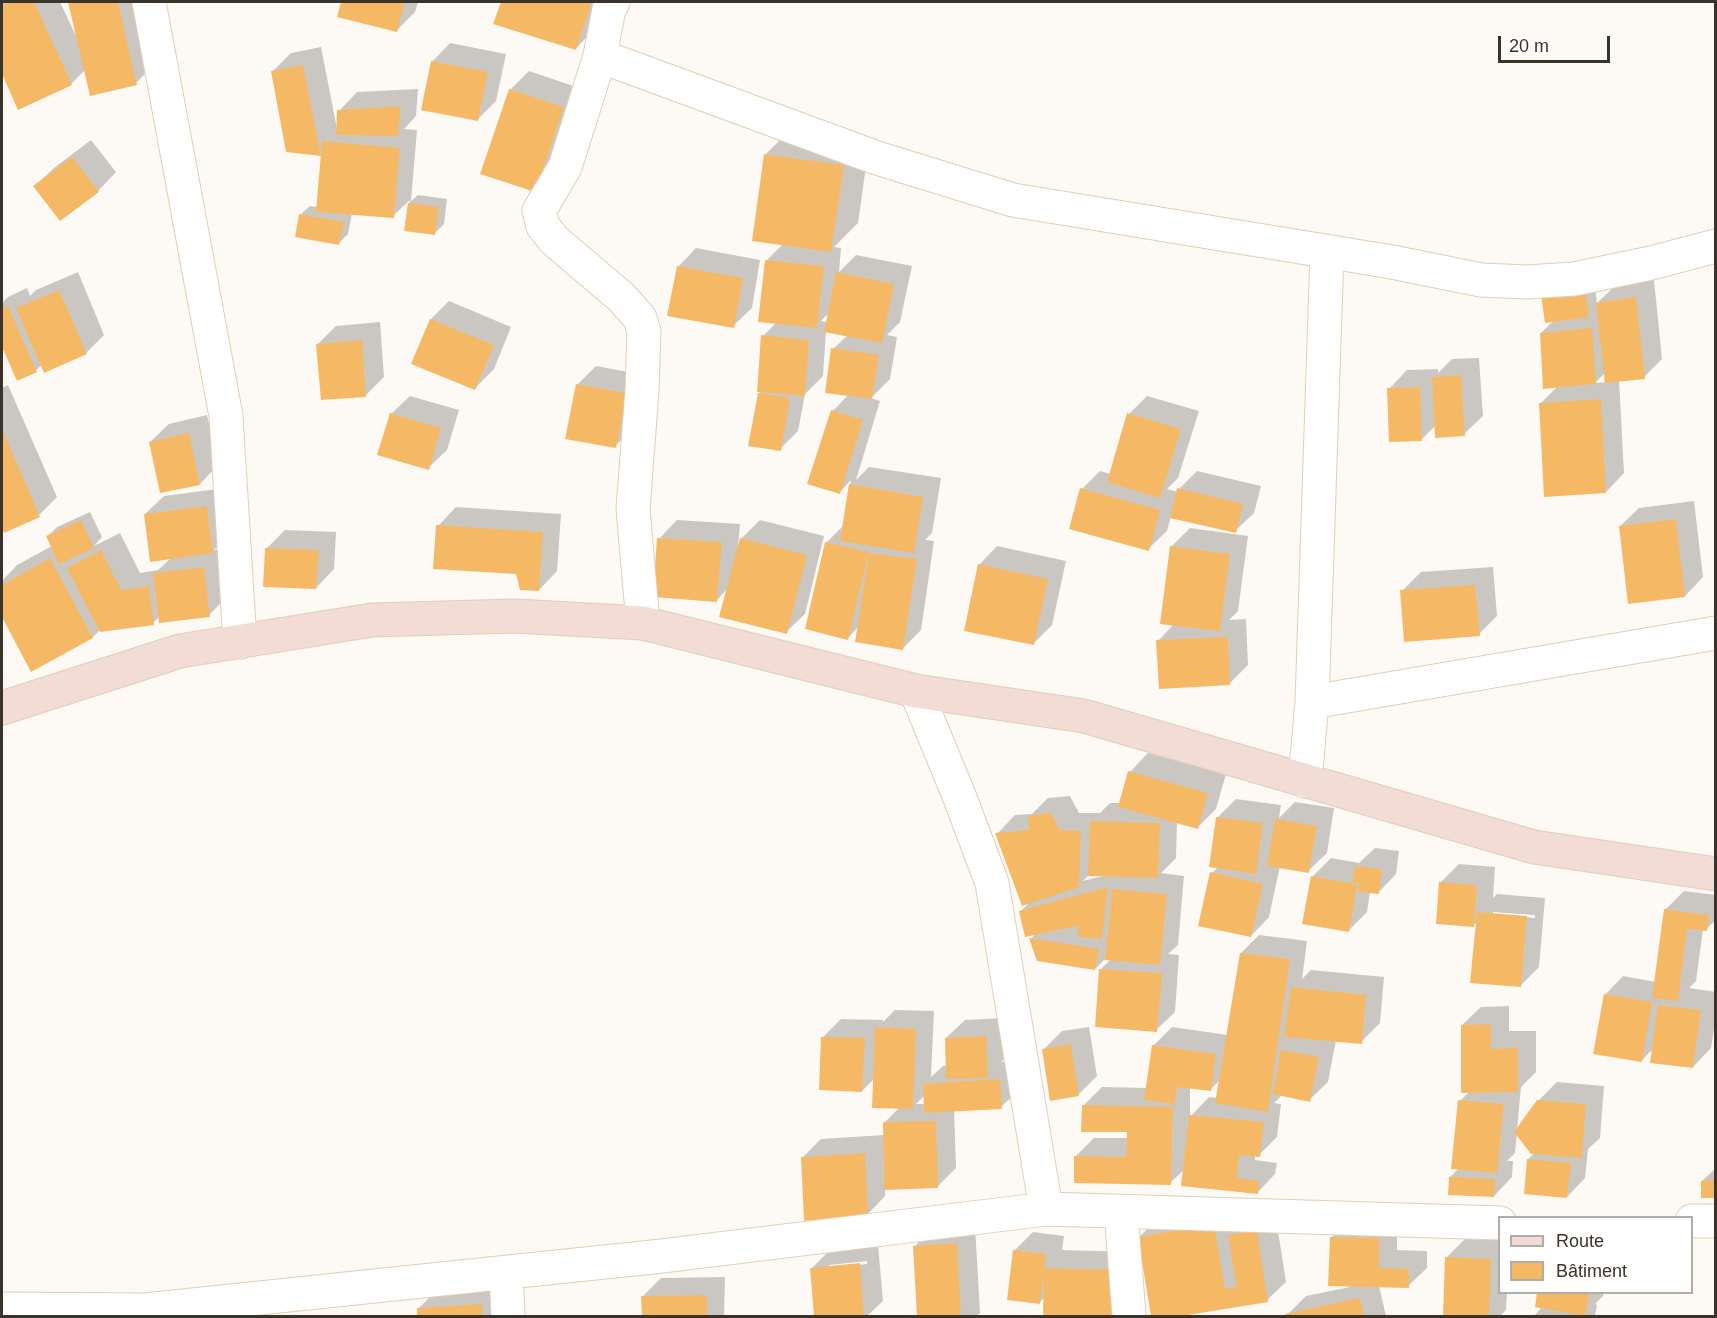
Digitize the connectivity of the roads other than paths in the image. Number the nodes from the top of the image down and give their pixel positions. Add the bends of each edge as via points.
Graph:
1 (150, 2) edge
2 (613, 2) edge
3 (600, 56) junction
4 (1716, 246) edge
5 (1328, 252) junction
6 (643, 623) junction
7 (1716, 633) edge
8 (240, 642) junction
9 (916, 691) junction
10 (1312, 702) junction
11 (2, 708) edge
12 (1305, 781) junction
13 (1716, 874) edge
14 (1046, 1209) junction
15 (1121, 1212) junction
16 (1693, 1221) edge
17 (1716, 1221) edge
18 (1498, 1223) edge
19 (506, 1273) junction
20 (2, 1309) edge
21 (144, 1313) edge
22 (508, 1317) edge
23 (1129, 1317) edge

1 - 8 street via 226,416
2 - 3 street
3 - 5 street via 877,158 1013,200
3 - 6 street via 565,167 538,211 554,240 621,297 640,318 644,332 633,509
4 - 5 street via 1574,279 1526,282 1481,280
5 - 10 street
6 - 8 main road via 515,616 372,620
6 - 9 main road
7 - 10 street
8 - 11 main road via 180,651
9 - 12 main road via 1084,716
9 - 14 street via 992,883
10 - 12 street
12 - 13 main road via 1534,847
14 - 15 street
14 - 19 street
15 - 18 street
15 - 23 street
16 - 17 street
19 - 21 street
19 - 22 street
20 - 21 street

